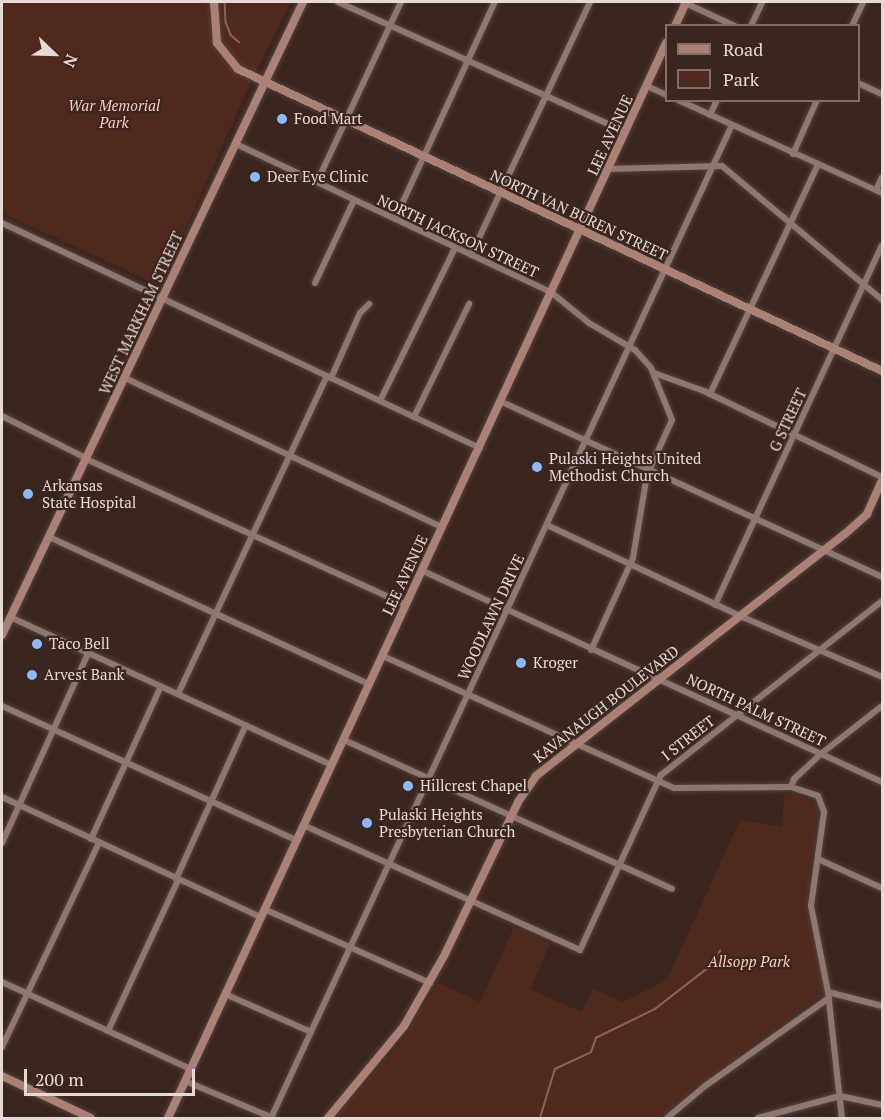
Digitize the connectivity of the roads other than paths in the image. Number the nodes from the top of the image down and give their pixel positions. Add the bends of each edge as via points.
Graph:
1 (214, 2) edge
2 (303, 2) edge
3 (338, 2) edge
4 (401, 2) edge
5 (495, 2) edge
6 (590, 2) edge
7 (684, 2) edge
8 (762, 2) edge
9 (863, 2) edge
10 (676, 24) edge
11 (731, 24) edge
12 (752, 24) edge
13 (853, 24) edge
14 (390, 25) junction
15 (665, 45) edge
16 (468, 61) junction
17 (264, 82) junction
18 (860, 84) edge
19 (647, 86) junction
20 (882, 94) edge
21 (665, 95) edge
22 (546, 96) junction
23 (682, 102) edge
24 (716, 102) edge
25 (817, 102) edge
26 (710, 115) junction
27 (346, 120) junction
28 (732, 125) junction
29 (626, 132) junction
30 (236, 144) junction
31 (793, 154) junction
32 (424, 157) junction
33 (714, 164) junction
34 (818, 165) junction
35 (608, 170) junction
36 (882, 177) edge
37 (317, 182) junction
38 (879, 192) edge
39 (502, 193) junction
40 (354, 200) junction
41 (395, 219) junction
42 (791, 221) junction
43 (2, 223) edge
44 (580, 231) junction
45 (882, 246) edge
46 (455, 248) junction
47 (471, 255) junction
48 (666, 271) junction
49 (315, 284) dead end
50 (863, 287) junction
51 (552, 292) junction
52 (162, 298) junction
53 (882, 300) edge
54 (369, 304) dead end
55 (469, 304) dead end
56 (749, 310) junction
57 (630, 346) junction
58 (834, 349) junction
59 (882, 371) edge
60 (654, 373) junction
61 (329, 377) junction
62 (125, 378) junction
63 (710, 394) junction
64 (380, 401) junction
65 (502, 402) junction
66 (2, 416) edge
67 (414, 417) junction
68 (794, 434) junction
69 (586, 441) junction
70 (480, 448) junction
71 (290, 454) junction
72 (86, 459) junction
73 (650, 470) junction
74 (882, 479) edge
75 (755, 518) junction
76 (547, 525) junction
77 (442, 527) junction
78 (253, 534) junction
79 (49, 537) junction
80 (824, 550) junction
81 (631, 564) junction
82 (423, 571) junction
83 (882, 577) edge
84 (882, 601) edge
85 (406, 605) junction
86 (715, 605) junction
87 (507, 609) junction
88 (215, 614) junction
89 (740, 616) junction
90 (10, 617) junction
91 (2, 635) edge
92 (820, 649) junction
93 (591, 650) junction
94 (88, 653) junction
95 (382, 656) junction
96 (882, 677) edge
97 (658, 680) junction
98 (369, 684) junction
99 (161, 686) junction
100 (468, 693) junction
101 (178, 694) junction
102 (2, 706) edge
103 (882, 706) edge
104 (737, 715) junction
105 (246, 725) junction
106 (53, 730) junction
107 (344, 740) junction
108 (577, 742) junction
109 (822, 753) junction
110 (126, 763) junction
111 (332, 765) junction
112 (428, 777) junction
113 (658, 781) junction
114 (882, 782) edge
115 (790, 787) junction
116 (2, 797) edge
117 (211, 802) junction
118 (19, 806) junction
119 (512, 815) junction
120 (303, 825) junction
121 (91, 839) junction
122 (296, 840) junction
123 (2, 843) edge
124 (99, 843) junction
125 (818, 859) junction
126 (388, 863) junction
127 (619, 865) junction
128 (177, 879) junction
129 (882, 888) edge
130 (672, 889) dead end
131 (471, 900) junction
132 (262, 913) junction
133 (350, 946) junction
134 (2, 982) edge
135 (430, 982) junction
136 (27, 994) junction
137 (225, 994) junction
138 (828, 995) junction
139 (882, 1006) edge
140 (108, 1031) junction
141 (311, 1032) junction
142 (2, 1047) edge
143 (190, 1069) junction
144 (2, 1076) edge
145 (185, 1081) junction
146 (840, 1096) junction
147 (882, 1105) edge
148 (273, 1118) edge
149 (91, 1119) edge
150 (168, 1119) edge
151 (327, 1119) edge
152 (667, 1119) edge
153 (758, 1119) edge
154 (842, 1119) edge

1 - 17 street, NORTH VAN BUREN STREET via 214,34 220,49 233,65
2 - 17 street, WEST MARKHAM STREET
3 - 14 street
4 - 14 street
5 - 16 street
6 - 22 street
7 - 10 street
7 - 11 street
8 - 12 street
9 - 13 street
14 - 16 street
14 - 27 street
15 - 19 street, LEE AVENUE
16 - 22 street
16 - 32 street
17 - 27 street, NORTH VAN BUREN STREET
17 - 30 street, WEST MARKHAM STREET
18 - 20 street
19 - 21 street
19 - 29 street, LEE AVENUE
22 - 29 street
22 - 39 street
23 - 26 street
24 - 26 street
25 - 31 street
26 - 28 street
27 - 32 street, NORTH VAN BUREN STREET
27 - 37 street
28 - 31 street
28 - 33 street, WOODLAWN DRIVE
29 - 35 street, LEE AVENUE
30 - 37 street, NORTH JACKSON STREET
30 - 52 street, WEST MARKHAM STREET
31 - 34 street
32 - 39 street, NORTH VAN BUREN STREET
32 - 41 street
33 - 35 street
33 - 42 street via 729,171
33 - 48 street, WOODLAWN DRIVE
34 - 38 street
34 - 42 street
35 - 44 street, LEE AVENUE
36 - 38 street
37 - 40 street, NORTH JACKSON STREET
39 - 44 street, NORTH VAN BUREN STREET
39 - 47 street
40 - 41 street, NORTH JACKSON STREET
40 - 49 street
41 - 46 street, NORTH JACKSON STREET
42 - 50 street
42 - 56 street
43 - 52 street
44 - 48 street, NORTH VAN BUREN STREET
44 - 51 street, LEE AVENUE
45 - 50 street, G STREET
46 - 47 street, NORTH JACKSON STREET
46 - 64 street
47 - 51 street, NORTH JACKSON STREET
48 - 56 street, NORTH VAN BUREN STREET
48 - 57 street, WOODLAWN DRIVE
50 - 53 street
50 - 58 street, G STREET
51 - 57 street, NORTH JACKSON STREET via 589,323
51 - 65 street, LEE AVENUE
52 - 61 street
52 - 62 street, WEST MARKHAM STREET
54 - 61 street via 360,313
55 - 67 street
56 - 58 street, NORTH VAN BUREN STREET
56 - 63 street
57 - 60 street, NORTH JACKSON STREET
57 - 69 street, WOODLAWN DRIVE
58 - 59 street, NORTH VAN BUREN STREET
58 - 68 street, G STREET
60 - 63 street, NORTH JACKSON STREET
60 - 73 street, NORTH JACKSON STREET via 673,417
61 - 64 street
61 - 71 street
62 - 71 street
62 - 72 street, WEST MARKHAM STREET
63 - 68 street, NORTH JACKSON STREET
64 - 67 street
65 - 69 street
65 - 70 street, LEE AVENUE
66 - 72 street
67 - 70 street
68 - 74 street, NORTH JACKSON STREET
68 - 75 street, G STREET
69 - 73 street
69 - 76 street, WOODLAWN DRIVE
70 - 77 street, LEE AVENUE
71 - 77 street
71 - 78 street
72 - 78 street
72 - 79 street, WEST MARKHAM STREET
73 - 75 street
73 - 81 street, NORTH JACKSON STREET
74 - 80 street, KAVANAUGH BOULEVARD via 867,514
75 - 80 street
75 - 86 street, G STREET
76 - 81 street
76 - 87 street, WOODLAWN DRIVE
77 - 82 street, LEE AVENUE
78 - 85 street
78 - 88 street
79 - 88 street
79 - 90 street, WEST MARKHAM STREET
80 - 83 street
80 - 89 street, KAVANAUGH BOULEVARD
81 - 86 street
81 - 93 street, NORTH JACKSON STREET
82 - 85 street, LEE AVENUE
82 - 87 street, NORTH PALM STREET
84 - 92 street, I STREET
85 - 95 street, LEE AVENUE
86 - 89 street
87 - 93 street, NORTH PALM STREET
87 - 100 street, WOODLAWN DRIVE
88 - 98 street
88 - 101 street
89 - 92 street
89 - 97 street, KAVANAUGH BOULEVARD
90 - 91 street, WEST MARKHAM STREET
90 - 94 street
92 - 96 street
92 - 104 street, I STREET
93 - 97 street, NORTH PALM STREET
94 - 99 street
94 - 106 street
95 - 98 street, LEE AVENUE
95 - 100 street
97 - 104 street, NORTH PALM STREET
97 - 108 street, KAVANAUGH BOULEVARD
98 - 107 street, LEE AVENUE
99 - 101 street
99 - 110 street
100 - 108 street
100 - 112 street, WOODLAWN DRIVE
101 - 105 street
102 - 106 street
103 - 109 street
104 - 109 street, NORTH PALM STREET
104 - 113 street, I STREET
105 - 111 street
105 - 117 street
106 - 110 street
106 - 118 street
107 - 111 street, LEE AVENUE
107 - 112 street
108 - 113 street
108 - 119 street, KAVANAUGH BOULEVARD via 536,776
109 - 114 street, NORTH PALM STREET
109 - 115 street
110 - 117 street
110 - 121 street
111 - 120 street, LEE AVENUE
112 - 119 street
112 - 126 street, WOODLAWN DRIVE
113 - 115 street via 682,789
113 - 127 street, I STREET
115 - 125 street via 815,794 823,803
116 - 118 street
117 - 122 street
117 - 128 street
118 - 121 street
118 - 123 street
119 - 127 street
119 - 131 street, KAVANAUGH BOULEVARD
120 - 122 street, LEE AVENUE
120 - 126 street
121 - 124 street
122 - 132 street, LEE AVENUE
124 - 128 street
124 - 136 street
125 - 129 street
125 - 138 street via 811,906
126 - 131 street
126 - 133 street, WOODLAWN DRIVE
127 - 130 street
127 - 131 street, I STREET via 580,950
128 - 132 street
128 - 140 street
131 - 135 street, KAVANAUGH BOULEVARD
132 - 133 street
132 - 137 street, LEE AVENUE
133 - 135 street
133 - 141 street, WOODLAWN DRIVE
134 - 136 street
135 - 151 street, KAVANAUGH BOULEVARD via 398,1035
136 - 140 street
136 - 142 street
137 - 141 street
137 - 143 street, LEE AVENUE
138 - 139 street
138 - 146 street
138 - 152 street
140 - 143 street
141 - 148 street, WOODLAWN DRIVE
143 - 145 street, LEE AVENUE
144 - 149 street
145 - 148 street
145 - 150 street, LEE AVENUE
146 - 147 street
146 - 153 street
146 - 154 street

